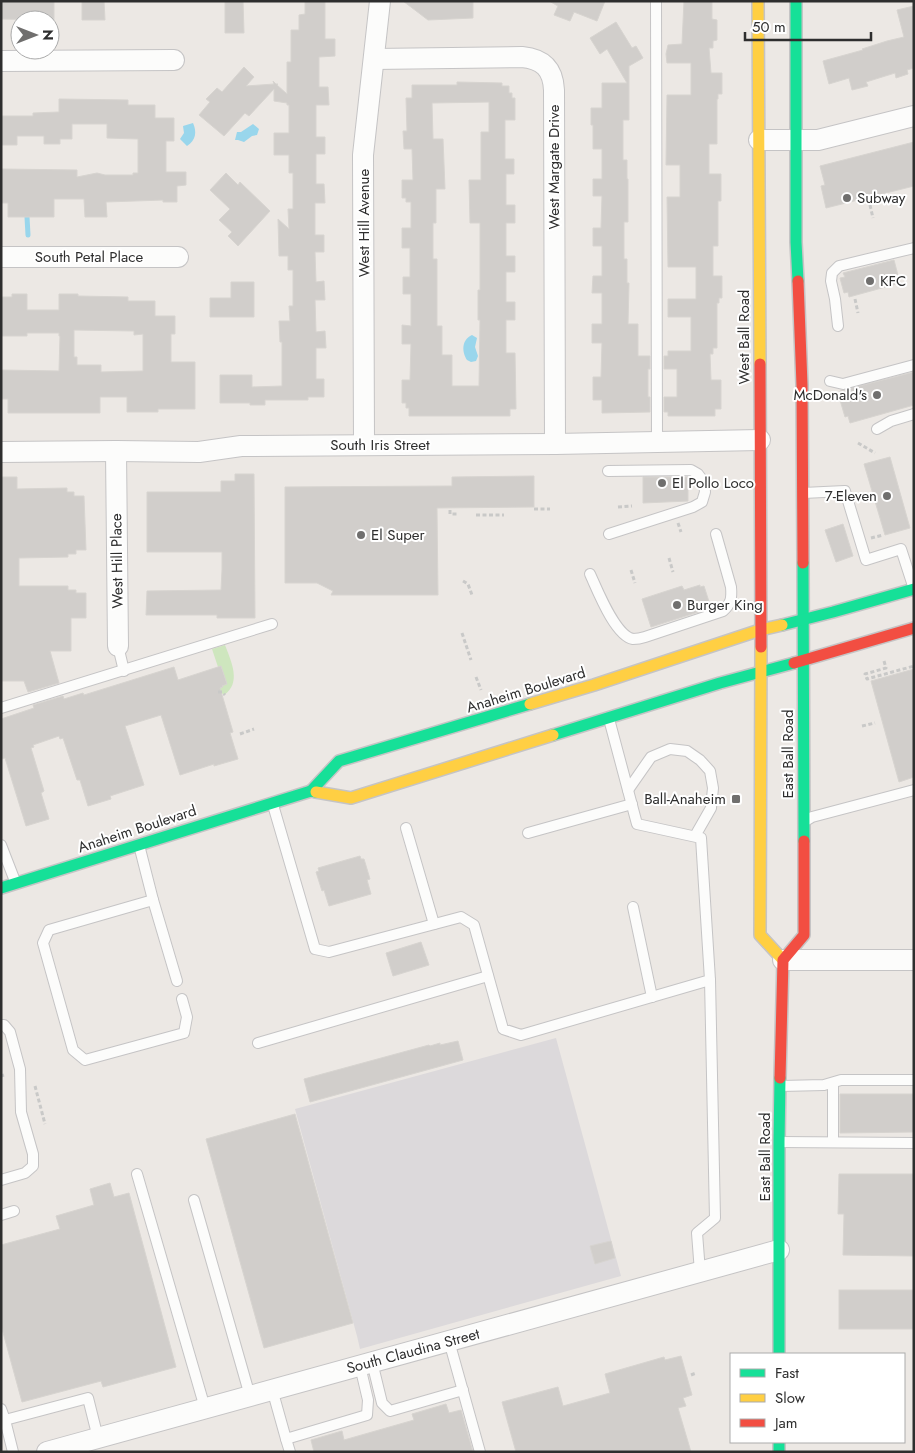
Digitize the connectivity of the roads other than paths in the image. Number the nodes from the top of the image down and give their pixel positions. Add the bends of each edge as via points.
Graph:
1 (380, 1) edge
2 (656, 1) edge
3 (758, 1) edge
4 (796, 1) edge
5 (374, 59) junction
6 (174, 60) dead end
7 (1, 61) edge
8 (914, 116) edge
9 (759, 140) junction
10 (796, 140) junction
11 (914, 248) edge
12 (178, 256) dead end
13 (1, 257) edge
14 (838, 326) dead end
15 (914, 364) edge
16 (830, 381) dead end
17 (914, 414) edge
18 (877, 429) dead end
19 (760, 440) junction
20 (657, 441) junction
21 (555, 444) junction
22 (364, 446) junction
23 (116, 451) junction
24 (1, 452) edge
25 (608, 471) dead end
26 (802, 493) junction
27 (609, 534) dead end
28 (716, 534) dead end
29 (590, 574) dead end
30 (914, 589) edge
31 (803, 620) junction
32 (272, 624) dead end
33 (914, 628) edge
34 (760, 630) junction
35 (118, 646) joint
36 (804, 660) junction
37 (124, 671) junction
38 (761, 672) junction
39 (1, 708) edge
40 (609, 718) junction
41 (628, 790) junction
42 (914, 790) edge
43 (311, 791) junction
44 (272, 803) junction
45 (632, 804) junction
46 (804, 822) junction
47 (406, 828) dead end
48 (528, 833) dead end
49 (695, 836) junction
50 (139, 844) junction
51 (1, 845) edge
52 (16, 883) junction
53 (1, 888) edge
54 (153, 900) junction
55 (633, 906) dead end
56 (434, 924) junction
57 (783, 960) junction
58 (914, 960) edge
59 (488, 976) junction
60 (710, 980) junction
61 (177, 981) dead end
62 (652, 997) junction
63 (182, 999) dead end
64 (1, 1025) edge
65 (258, 1044) dead end
66 (914, 1080) edge
67 (833, 1083) junction
68 (780, 1086) junction
69 (779, 1142) junction
70 (833, 1142) junction
71 (914, 1143) edge
72 (137, 1174) dead end
73 (1, 1180) edge
74 (194, 1200) dead end
75 (14, 1211) dead end
76 (1, 1215) edge
77 (779, 1250) junction
78 (700, 1272) junction
79 (448, 1341) junction
80 (779, 1353) edge
81 (366, 1364) junction
82 (272, 1390) junction
83 (463, 1390) junction
84 (250, 1396) junction
85 (205, 1408) junction
86 (1, 1409) edge
87 (4, 1420) junction
88 (98, 1438) junction
89 (286, 1439) junction
90 (13, 1452) edge
91 (47, 1452) edge
92 (290, 1452) edge
93 (480, 1452) edge

1 - 5 street, West Hill Avenue
2 - 20 lane
3 - 9 main road, West Ball Road
4 - 10 main road
5 - 21 street, West Margate Drive via 522,57 537,60 549,70 554,83
5 - 22 street, West Hill Avenue via 363,154
6 - 7 street
8 - 10 street via 828,138
9 - 10 street
9 - 19 main road, West Ball Road
10 - 26 main road
11 - 14 lane via 839,266 832,273
12 - 13 street, South Petal Place
15 - 16 lane via 843,384
17 - 18 lane
19 - 20 street, South Iris Street
19 - 34 main road, West Ball Road
20 - 21 street, South Iris Street
21 - 22 street, South Iris Street
22 - 23 street, South Iris Street via 241,446 199,452
23 - 24 street, South Iris Street
23 - 35 street, West Hill Place
25 - 27 lane via 691,470 704,482 705,492 702,502 693,507
26 - 30 lane via 845,491 866,560 901,549
26 - 31 main road
28 - 29 lane via 731,587 730,604 723,611 645,637 633,639 619,629
30 - 31 main road, Anaheim Boulevard
31 - 34 main road, Anaheim Boulevard
31 - 36 main road
32 - 37 lane
33 - 36 main road, Anaheim Boulevard
34 - 38 main road, West Ball Road
34 - 43 main road, Anaheim Boulevard via 594,685 339,762
35 - 37 lane, West Hill Place
36 - 38 main road, Anaheim Boulevard
36 - 46 main road, East Ball Road
37 - 39 lane
38 - 40 main road, Anaheim Boulevard
38 - 57 main road, East Ball Road via 760,935
40 - 41 lane
40 - 43 main road, Anaheim Boulevard via 351,798
41 - 45 lane
41 - 49 lane via 651,756 670,749 687,751 710,771 713,788 711,808
42 - 46 lane via 812,817
43 - 44 main road, Anaheim Boulevard
44 - 50 main road, Anaheim Boulevard
44 - 56 lane via 315,949 329,952
45 - 48 lane
45 - 49 lane via 637,824
46 - 57 main road, East Ball Road via 804,935
47 - 56 lane
49 - 60 lane via 701,838
50 - 52 main road, Anaheim Boulevard
50 - 54 lane
51 - 52 lane
52 - 53 main road, Anaheim Boulevard
54 - 61 lane
54 - 63 lane via 49,930 43,943 73,1050 85,1060 184,1033 187,1016
55 - 62 lane
56 - 59 lane via 462,917 474,925
57 - 58 street
57 - 68 main road, East Ball Road
59 - 62 lane via 503,1029 521,1035
59 - 65 lane
60 - 62 lane
60 - 78 lane via 715,1218 697,1233
64 - 73 lane via 10,1032 20,1069 21,1112 34,1154 34,1166 25,1173
66 - 67 lane via 841,1080
67 - 68 lane
67 - 70 lane
68 - 69 main road, East Ball Road
69 - 70 lane
69 - 77 main road, East Ball Road
70 - 71 lane
72 - 85 lane
74 - 84 lane
75 - 76 lane
77 - 78 street, South Claudina Street
77 - 80 main road, East Ball Road
78 - 79 street, South Claudina Street
79 - 81 street, South Claudina Street
79 - 83 lane
81 - 82 street, South Claudina Street
81 - 83 lane via 382,1403 390,1410
81 - 89 lane via 366,1414
82 - 84 street, South Claudina Street
82 - 89 lane
83 - 93 lane
84 - 85 street, South Claudina Street
85 - 88 street, South Claudina Street
86 - 87 lane
87 - 88 lane via 88,1398
87 - 90 lane
88 - 91 street, South Claudina Street
89 - 92 lane

